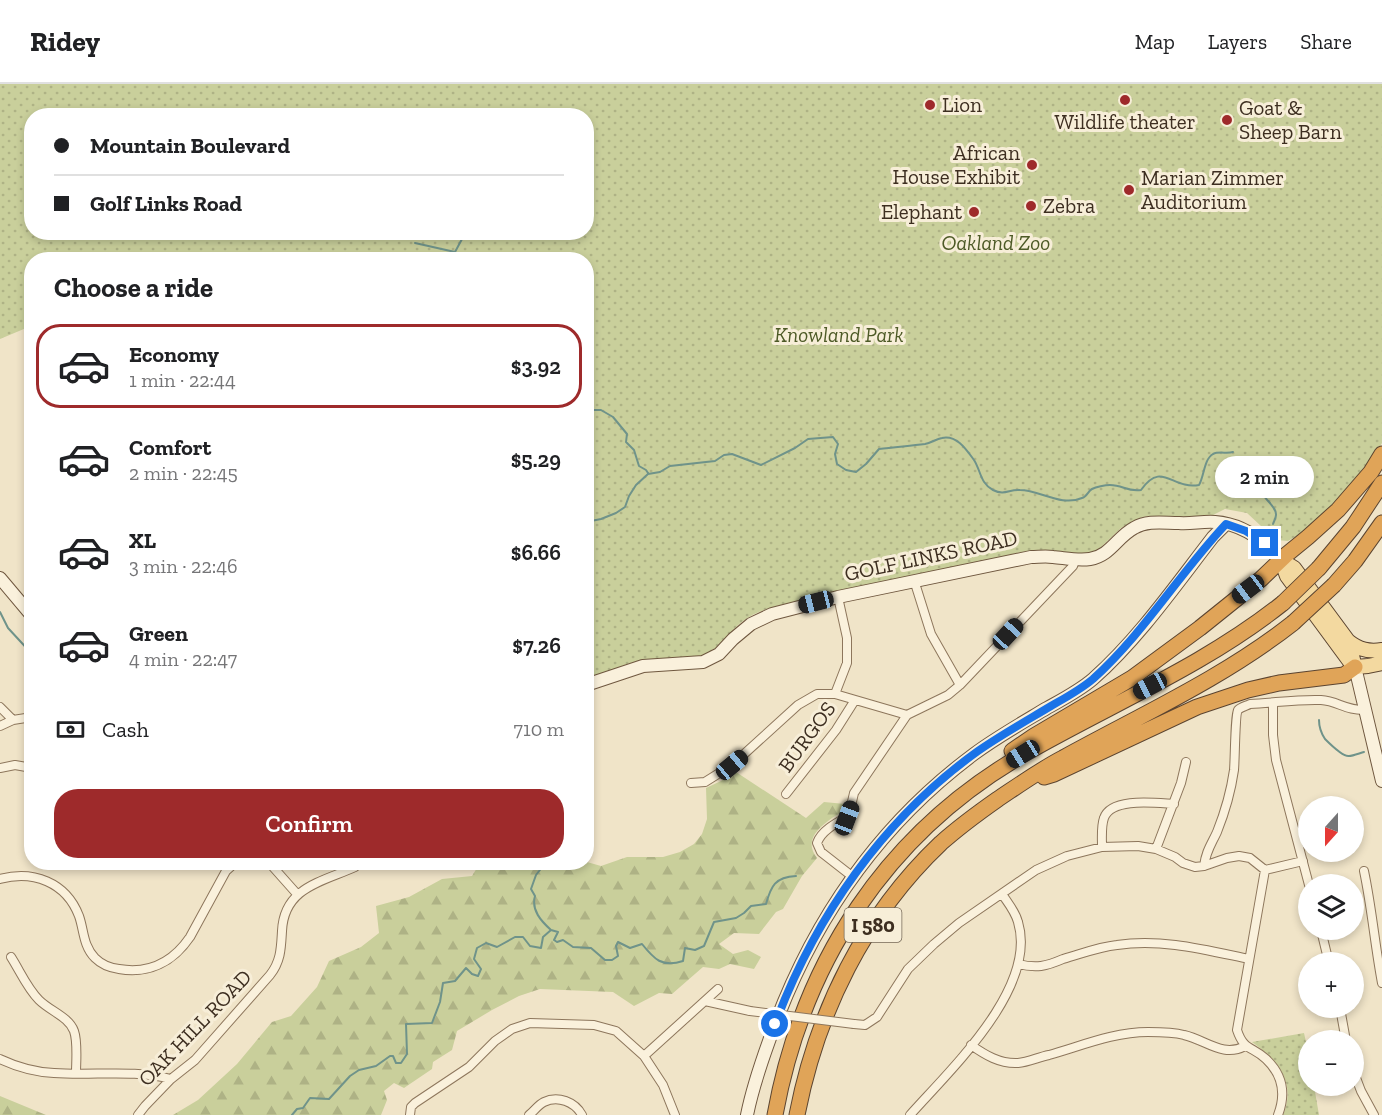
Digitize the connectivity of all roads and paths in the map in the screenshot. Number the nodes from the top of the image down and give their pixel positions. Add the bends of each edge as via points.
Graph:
1 (1382, 454) edge
2 (1382, 483) edge
3 (1382, 523) edge
4 (1226, 524) junction
5 (1076, 559) junction
6 (1281, 560) junction
7 (0, 578) edge
8 (914, 580) junction
9 (838, 597) junction
10 (24, 606) edge
11 (1348, 641) junction
12 (1382, 650) edge
13 (1382, 655) edge
14 (1382, 663) edge
15 (1355, 667) junction
16 (594, 682) edge
17 (960, 685) junction
18 (835, 694) junction
19 (855, 700) junction
20 (1273, 703) junction
21 (0, 707) edge
22 (1366, 710) junction
23 (907, 715) junction
24 (24, 718) edge
25 (13, 720) junction
26 (0, 726) edge
27 (1186, 762) dead end
28 (24, 767) edge
29 (0, 768) edge
30 (1382, 781) edge
31 (692, 783) dead end
32 (1021, 783) junction
33 (786, 794) dead end
34 (1174, 804) junction
35 (947, 808) junction
36 (1298, 842) edge
37 (1102, 847) junction
38 (1156, 849) junction
39 (1299, 862) edge
40 (1204, 866) junction
41 (228, 870) edge
42 (276, 870) edge
43 (344, 870) edge
44 (1265, 870) junction
45 (1364, 872) dead end
46 (853, 877) junction
47 (0, 879) edge
48 (297, 894) junction
49 (1002, 894) junction
50 (11, 957) dead end
51 (1249, 959) junction
52 (1018, 964) junction
53 (1382, 983) edge
54 (718, 989) dead end
55 (705, 1001) junction
56 (971, 1045) junction
57 (1245, 1046) junction
58 (644, 1056) junction
59 (0, 1059) edge
60 (76, 1073) junction
61 (171, 1079) junction
62 (1364, 1096) edge
63 (138, 1115) edge
64 (410, 1115) edge
65 (529, 1115) edge
66 (582, 1115) edge
67 (675, 1115) edge
68 (747, 1115) edge
69 (775, 1115) edge
70 (797, 1115) edge
71 (910, 1115) edge
72 (1278, 1115) edge
73 (1374, 1115) edge

1 - 6 highway via 1338,510
2 - 35 highway, I 580, bridge via 1319,568 1260,621 1214,651 1023,754
3 - 32 highway, I 580, bridge via 1334,585 1256,651
4 - 5 street, GOLF LINKS ROAD via 1140,524 1100,556
4 - 6 street, GOLF LINKS ROAD via 1256,536
4 - 46 street via 1143,627 1101,672 1080,689 993,741 942,779 892,828
5 - 8 street, GOLF LINKS ROAD via 1030,557
5 - 17 street
6 - 11 main road, GOLF LINKS ROAD via 1294,568
6 - 15 main road, GOLF LINKS ROAD via 1287,576
6 - 35 highway via 1147,667 1021,744
7 - 10 street
8 - 9 street, GOLF LINKS ROAD
8 - 17 street via 931,634
9 - 16 street, GOLF LINKS ROAD via 772,614 751,624 719,654 703,662 643,666
9 - 18 street via 847,638 847,663
11 - 12 main road via 1365,651
11 - 15 main road, GOLF LINKS ROAD
13 - 15 main road
14 - 15 main road
15 - 22 street, GOLF LINKS ROAD
15 - 32 highway via 1344,675 1279,683 1197,707 1054,774
17 - 23 street
18 - 19 street
18 - 31 street via 817,694 798,705 732,765 705,782
19 - 23 street
19 - 33 street, BURGOS
20 - 22 street via 1323,700
20 - 36 street via 1276,760
20 - 40 street via 1250,704 1237,711 1228,800 1205,854
21 - 25 street
22 - 30 street, GOLF LINKS ROAD
23 - 46 street via 854,793 847,818 818,840 821,852
24 - 25 street
25 - 26 street
27 - 34 street
28 - 29 street
32 - 70 highway, I 580 via 939,844 879,916 831,1000 809,1060
34 - 37 street via 1141,802 1115,807 1104,818
34 - 38 street
35 - 69 highway, I 580 via 879,878 826,960 798,1024
37 - 38 street
37 - 49 street via 1067,856 1036,870
38 - 40 street via 1183,863
39 - 44 street
40 - 44 street via 1239,856 1250,858
41 - 47 street via 183,948 160,965 131,971 115,969 94,958 74,906 54,885 28,875
42 - 48 street
43 - 48 street
44 - 51 street
45 - 53 street
46 - 68 street via 792,981
48 - 61 street, OAK HILL ROAD via 283,920 282,951 275,968 195,1060
49 - 52 street via 1018,921
49 - 55 street, bridge via 927,950 908,969 877,1017 865,1025 750,1011
50 - 60 street via 31,991 74,1029
51 - 52 street via 1182,946 1141,943 1092,950 1042,966
51 - 57 street via 1237,1030
52 - 56 street via 1001,1004
54 - 55 street
55 - 58 street
56 - 57 street via 1001,1062 1018,1063 1148,1032 1185,1035 1228,1050
56 - 71 street
57 - 72 street via 1268,1060 1277,1072 1283,1088
58 - 64 street via 616,1031 594,1025 530,1023 495,1041 469,1067 411,1107
58 - 67 street via 663,1084
59 - 60 street via 32,1070
60 - 61 street via 147,1074
61 - 63 street, OAK HILL ROAD
62 - 73 street
65 - 66 street via 545,1101 561,1100 578,1108

